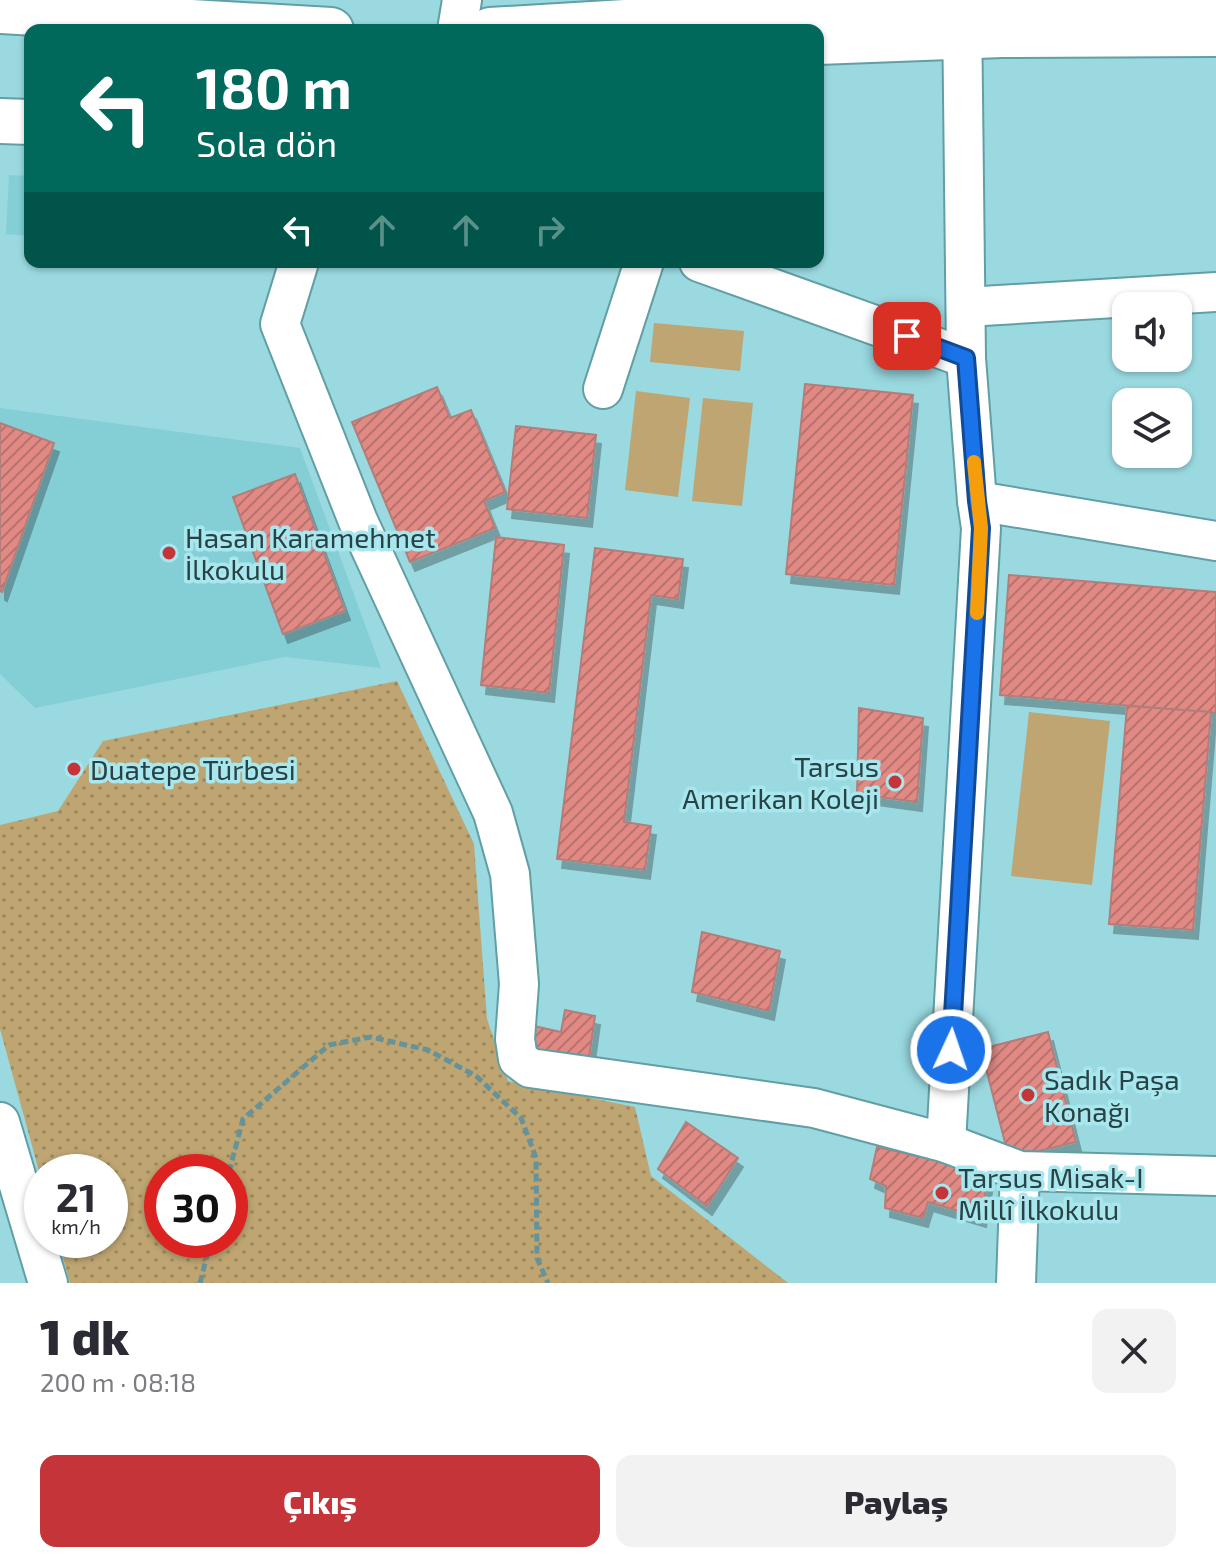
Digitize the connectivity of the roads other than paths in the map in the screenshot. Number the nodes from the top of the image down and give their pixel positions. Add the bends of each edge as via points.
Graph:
1 (462, 0) edge
2 (1216, 4) edge
3 (754, 8) edge
4 (173, 10) edge
5 (0, 11) edge
6 (962, 13) edge
7 (284, 24) edge
8 (458, 24) edge
9 (562, 24) edge
10 (1216, 34) edge
11 (824, 41) edge
12 (0, 121) edge
13 (24, 122) edge
14 (297, 268) edge
15 (642, 268) edge
16 (716, 268) edge
17 (1216, 292) edge
18 (966, 307) junction
19 (966, 358) junction
20 (603, 389) dead end
21 (977, 501) junction
22 (1216, 541) edge
23 (0, 1122) edge
24 (946, 1143) junction
25 (6, 1162) edge
26 (1020, 1171) junction
27 (1216, 1176) edge
28 (48, 1283) edge
29 (1016, 1283) edge

1 - 8 street
2 - 6 main road
3 - 6 main road
3 - 9 main road
4 - 5 main road
4 - 7 main road
6 - 10 main road
6 - 11 main road
6 - 18 street
12 - 13 main road
14 - 24 street via 280,324 358,521 493,813 510,874 519,984 518,1059 530,1068 814,1108
15 - 20 street
16 - 19 street
17 - 18 street
18 - 19 street
19 - 21 street
21 - 22 street
21 - 24 street via 981,542
23 - 25 street
24 - 26 street
25 - 28 street
26 - 27 street
26 - 29 street

